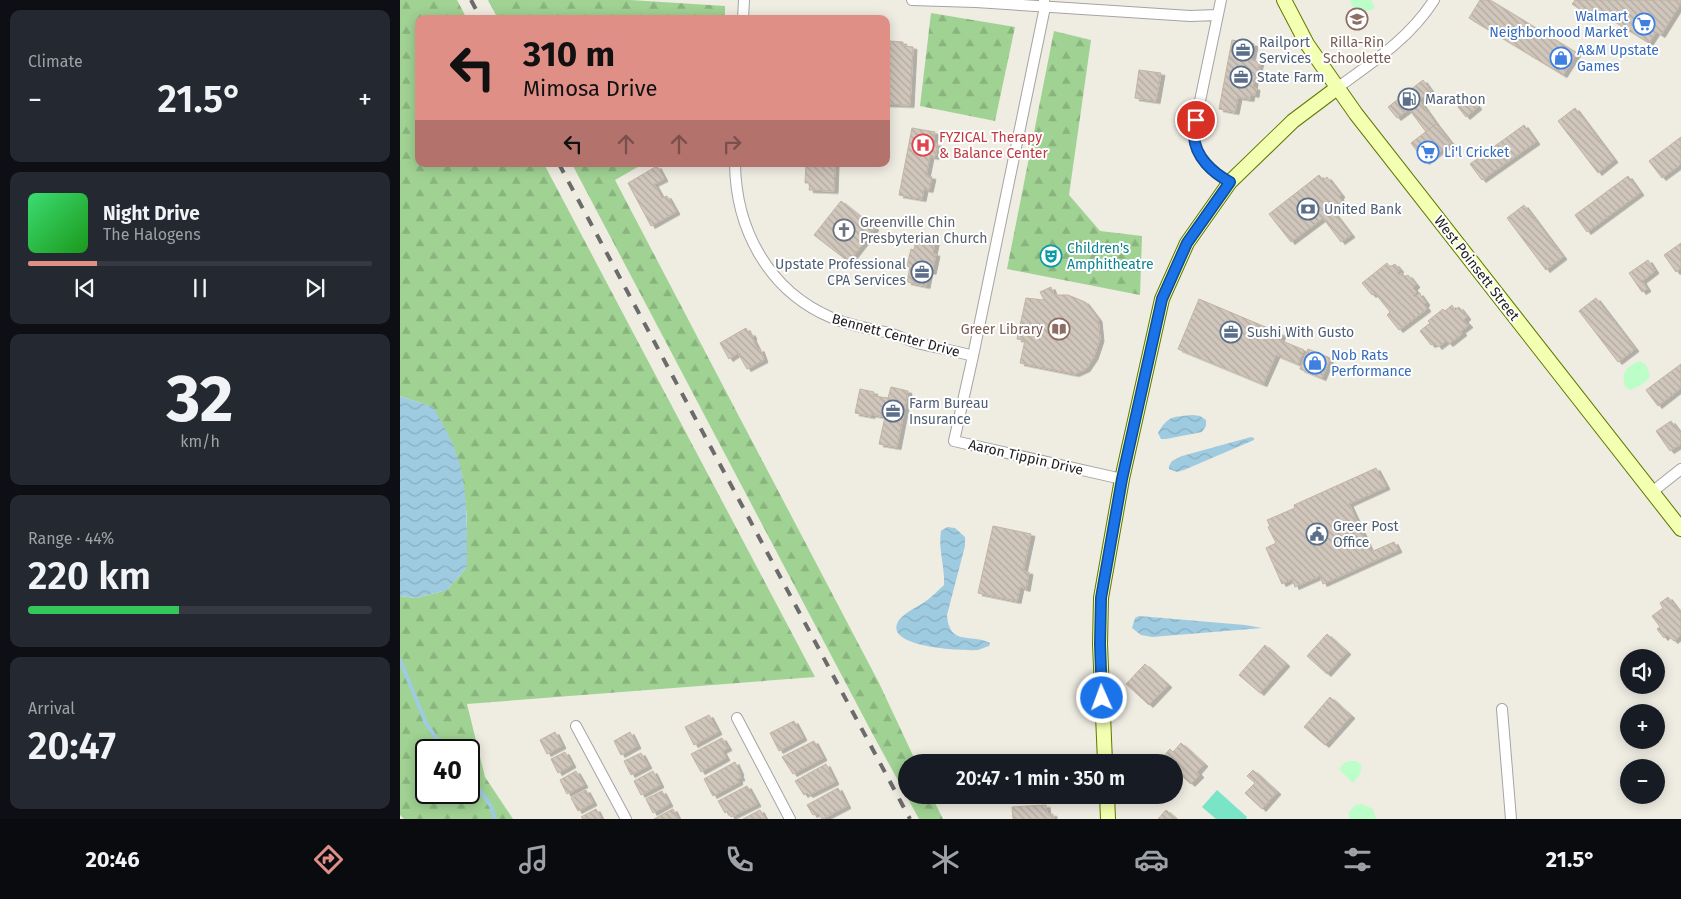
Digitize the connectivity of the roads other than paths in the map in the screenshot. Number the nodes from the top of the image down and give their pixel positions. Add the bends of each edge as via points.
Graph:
1 (744, 0) edge
2 (912, 0) edge
3 (1221, 0) edge
4 (1284, 0) edge
5 (1434, 0) edge
6 (1044, 3) edge
7 (743, 15) edge
8 (1217, 15) junction
9 (1337, 88) junction
10 (735, 167) edge
11 (1230, 182) junction
12 (973, 356) junction
13 (1681, 469) edge
14 (1122, 479) junction
15 (1652, 492) junction
16 (1681, 529) edge
17 (1502, 709) dead end
18 (737, 718) dead end
19 (576, 726) dead end
20 (1105, 754) edge
21 (1107, 804) edge
22 (626, 819) edge
23 (790, 819) edge
24 (1108, 819) edge
25 (1511, 819) edge

1 - 7 street
2 - 6 street
3 - 8 street
4 - 9 street, West Poinsett Street via 1307,44
5 - 9 street via 1401,40
6 - 8 street via 1190,16
6 - 12 street, Aaron Tippin Drive
8 - 11 street via 1194,137 1202,158
9 - 11 street via 1293,121
9 - 15 street, West Poinsett Street
10 - 12 street, Bennett Center Drive via 737,198 749,238 772,274 798,298 828,317 850,325
11 - 14 street via 1187,243 1162,299
12 - 14 street, Aaron Tippin Drive via 954,441
13 - 15 street
14 - 20 street via 1101,598
15 - 16 street, West Poinsett Street
17 - 25 street
18 - 23 street
19 - 22 street
21 - 24 street

